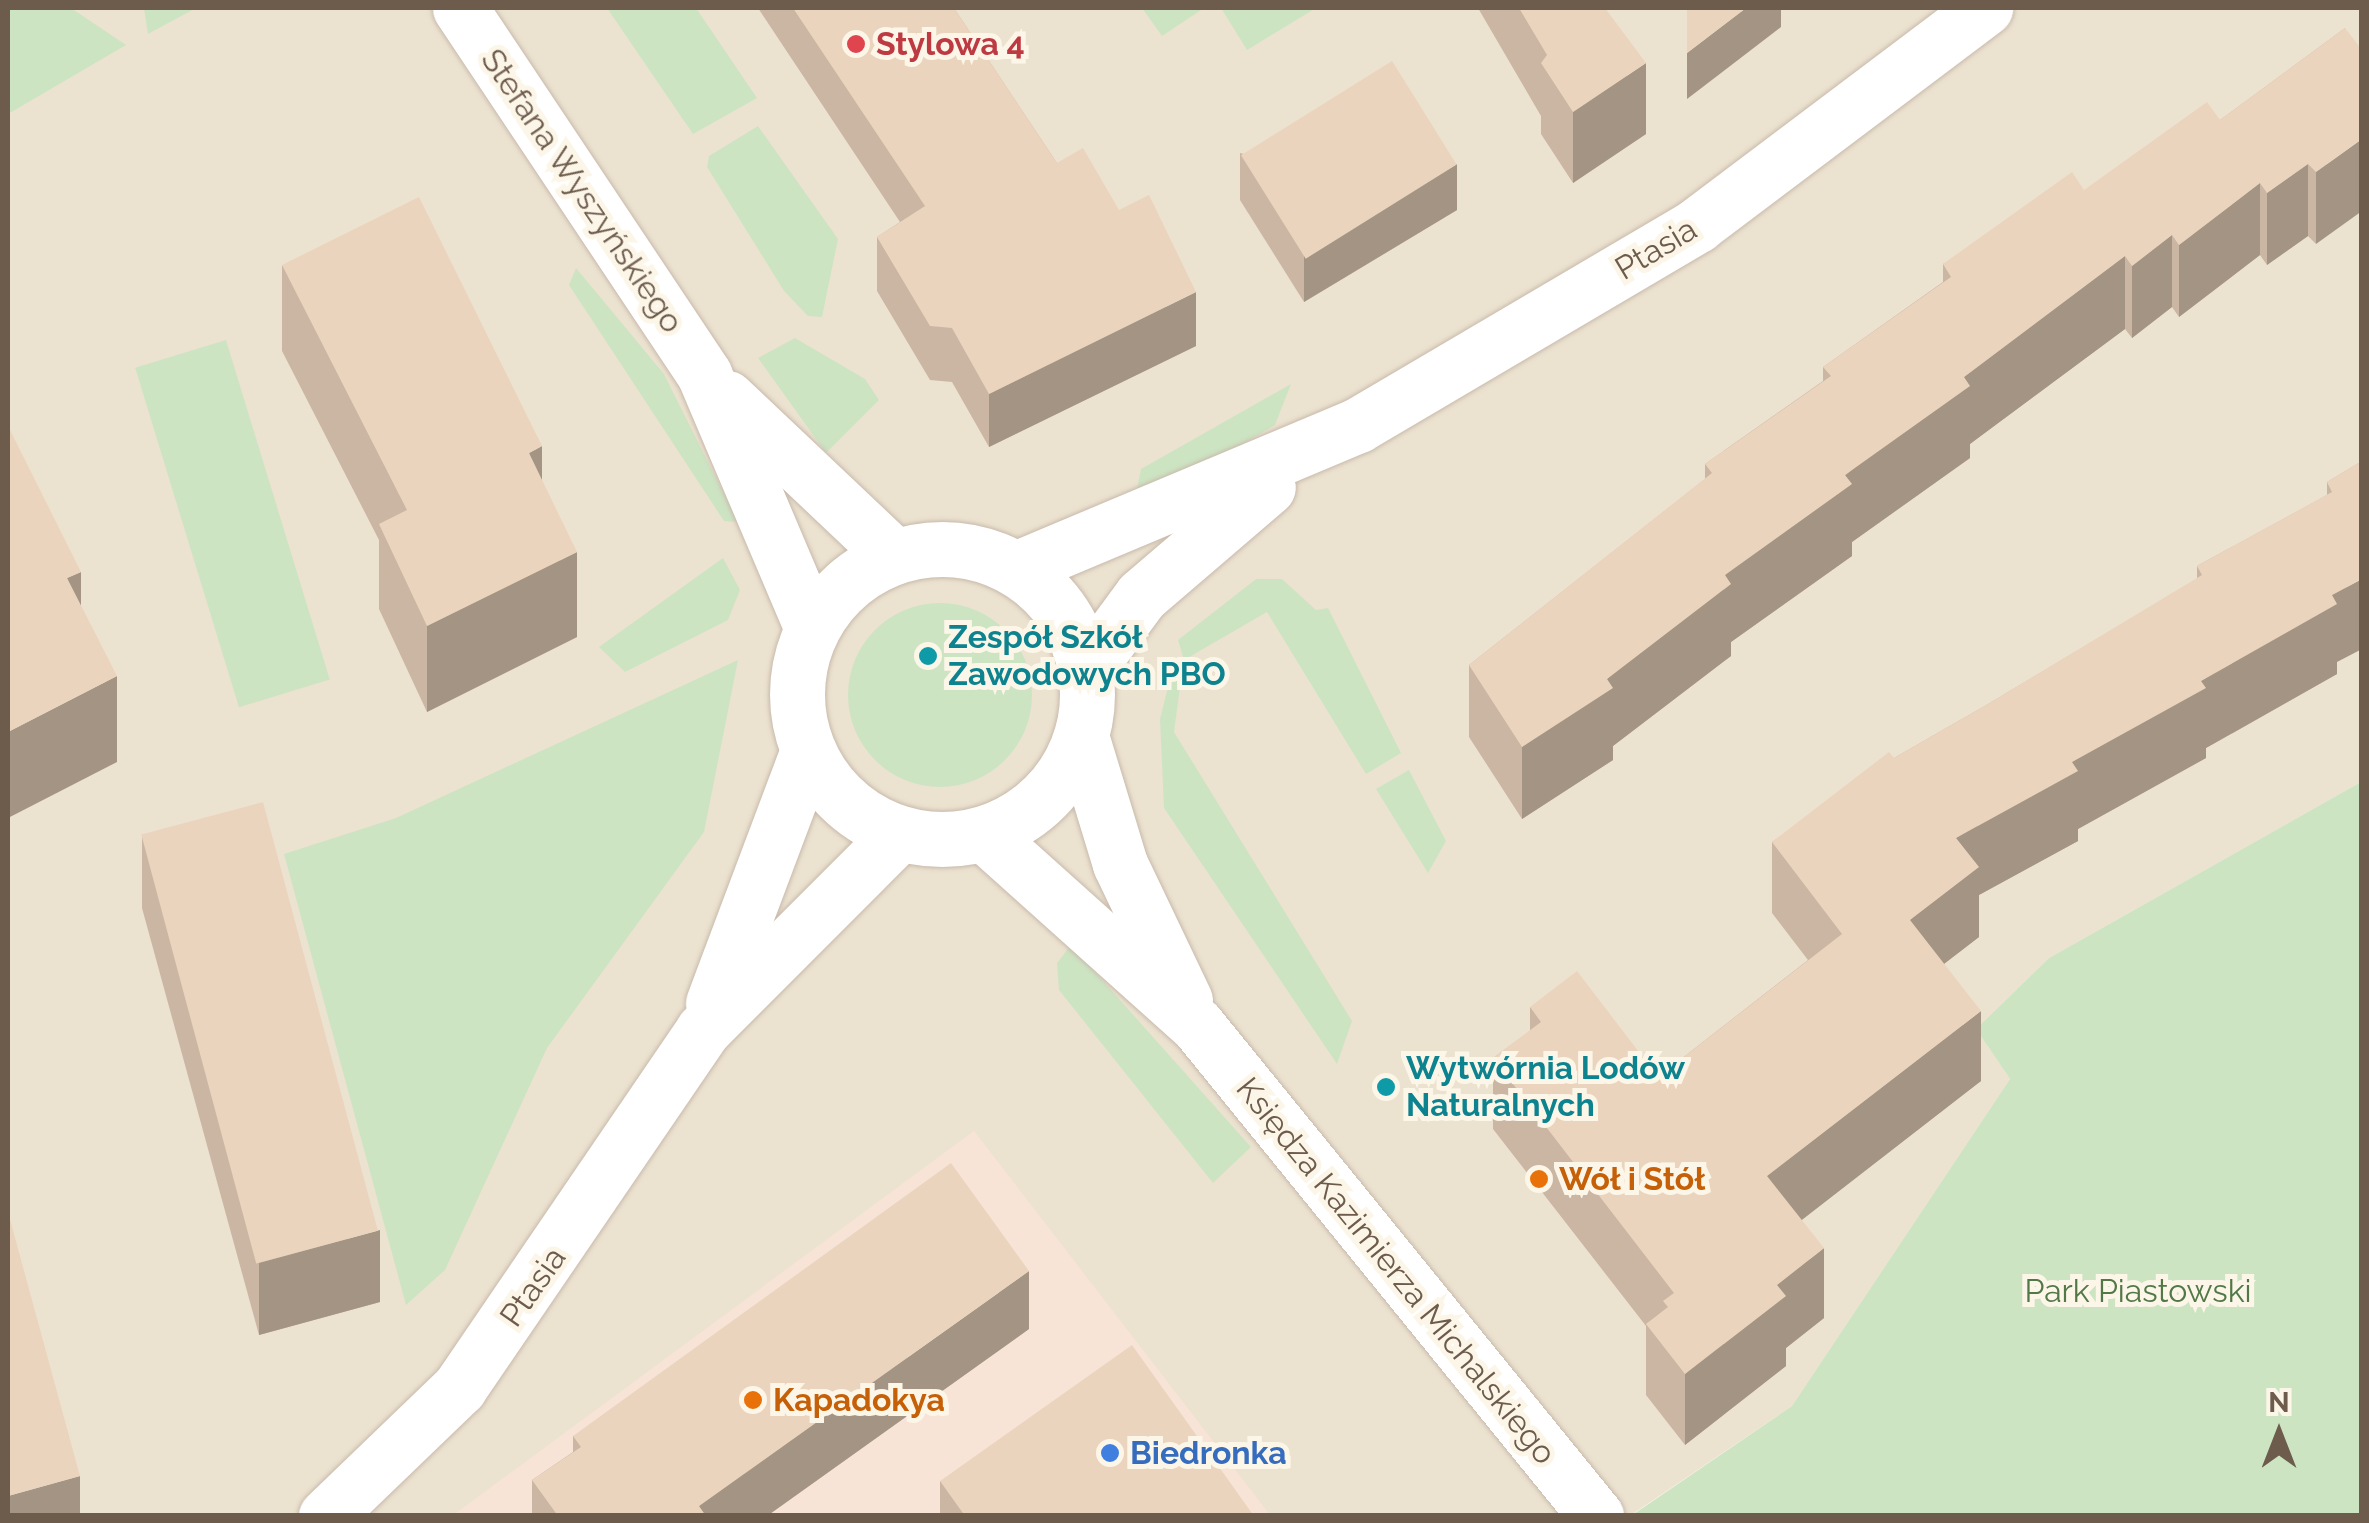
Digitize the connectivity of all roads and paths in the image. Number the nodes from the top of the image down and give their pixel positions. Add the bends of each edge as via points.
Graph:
1 (460, 8) edge
2 (1985, 8) edge
3 (704, 374) junction
4 (1304, 455) junction
5 (893, 555) junction
6 (1018, 568) junction
7 (810, 626) junction
8 (1088, 668) junction
9 (1082, 739) junction
10 (807, 753) junction
11 (898, 835) junction
12 (985, 835) junction
13 (1197, 1026) junction
14 (703, 1030) junction
15 (326, 1516) edge
16 (1596, 1516) edge

1 - 3 street, Stefana Wyszyńskiego
2 - 4 street, Ptasia via 1697,225
3 - 5 street, Stefana Wyszyńskiego
3 - 7 street, Stefana Wyszyńskiego
4 - 6 street, Ptasia
4 - 8 street, Ptasia via 1141,596
5 - 6 street via 952,546
5 - 7 street via 843,585
6 - 8 street via 1060,606
7 - 10 street via 794,692
8 - 9 street
9 - 12 street via 1061,781 1025,816
9 - 13 street, Księdza Kazimierza Michalskiego via 1120,864
10 - 11 street via 846,806
10 - 14 street, Ptasia
11 - 12 street
11 - 14 street, Ptasia
12 - 13 street, Księdza Kazimierza Michalskiego
13 - 16 street, Księdza Kazimierza Michalskiego
14 - 15 street, Ptasia via 459,1388

